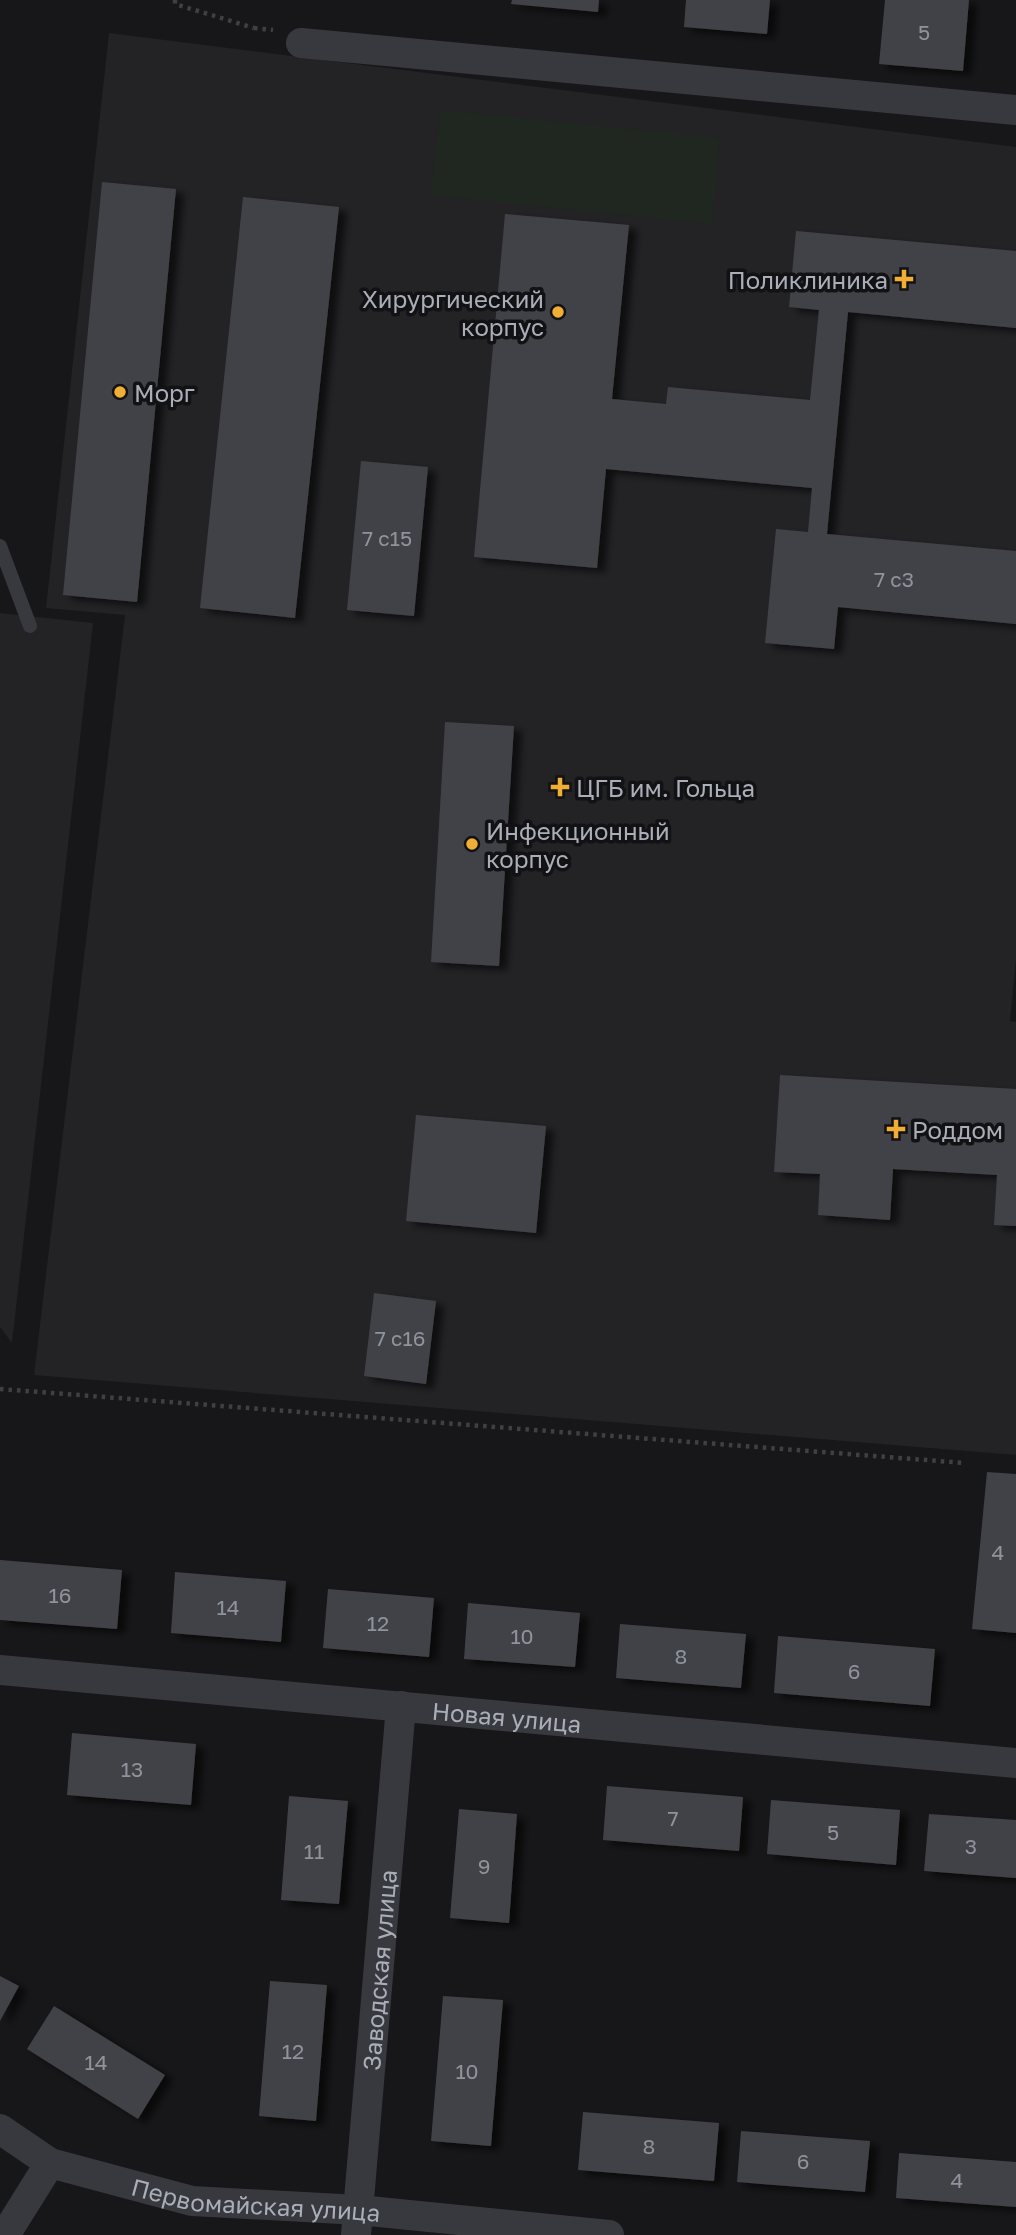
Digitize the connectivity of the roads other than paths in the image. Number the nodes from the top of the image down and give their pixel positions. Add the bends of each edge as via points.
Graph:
1 (301, 43) road end
2 (1016, 110) edge
3 (0, 546) edge
4 (30, 626) dead end
5 (0, 1670) edge
6 (401, 1706) junction
7 (1016, 1763) edge
8 (0, 2129) edge
9 (50, 2163) junction
10 (358, 2222) edge
11 (5, 2235) edge
12 (610, 2235) edge

1 - 2 street
3 - 4 lane
5 - 6 street, Новая улица
6 - 7 street, Новая улица
6 - 10 street, Заводская улица
8 - 9 street, Первомайская улица
9 - 10 street, Первомайская улица via 192,2201
9 - 11 street
10 - 12 street, Первомайская улица

